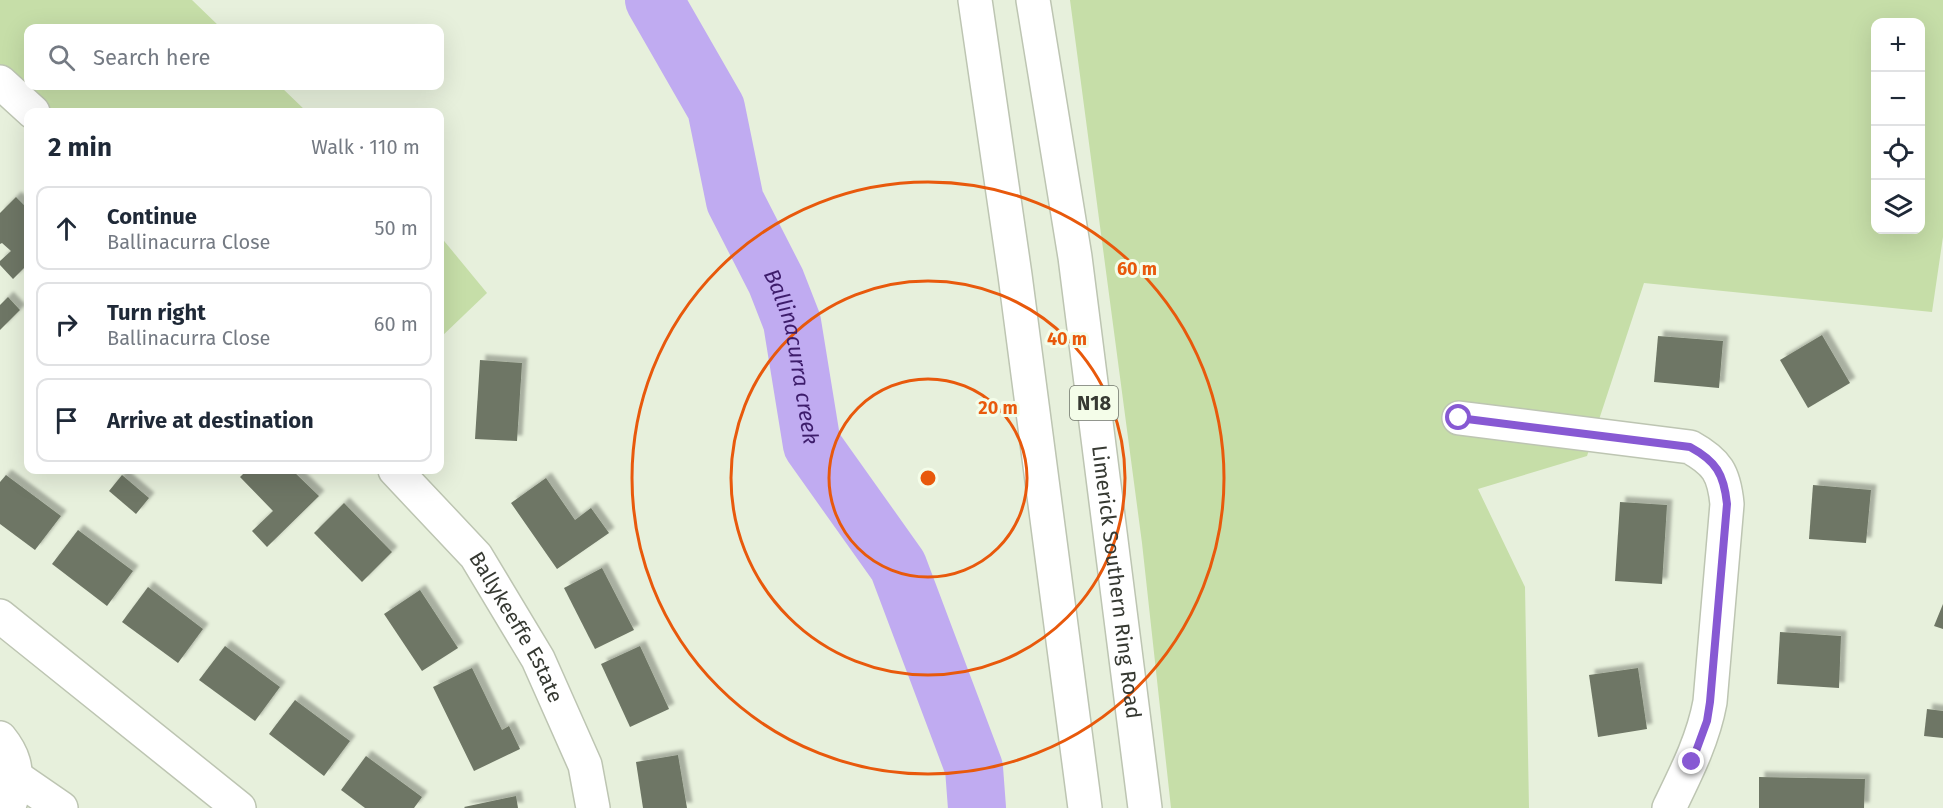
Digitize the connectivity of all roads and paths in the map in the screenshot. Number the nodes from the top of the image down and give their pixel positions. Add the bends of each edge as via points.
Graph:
1 (975, 0) edge
2 (1033, 0) edge
3 (0, 82) edge
4 (29, 108) edge
5 (1459, 418) dead end
6 (399, 474) edge
7 (0, 616) edge
8 (0, 738) edge
9 (16, 777) junction
10 (8, 808) edge
11 (62, 808) edge
12 (239, 808) edge
13 (593, 808) edge
14 (1085, 808) edge
15 (1145, 808) edge
16 (1670, 808) edge

1 - 14 main road
2 - 15 main road, Limerick Southern Ring Road / N18 via 1075,257
3 - 4 main road
5 - 16 main road via 1690,447 1709,457 1718,470 1727,504 1710,702 1692,762
6 - 13 main road, Ballykeeffe Estate via 476,556 538,660 585,765
7 - 12 main road
8 - 9 main road via 10,750
9 - 10 main road
9 - 11 main road

